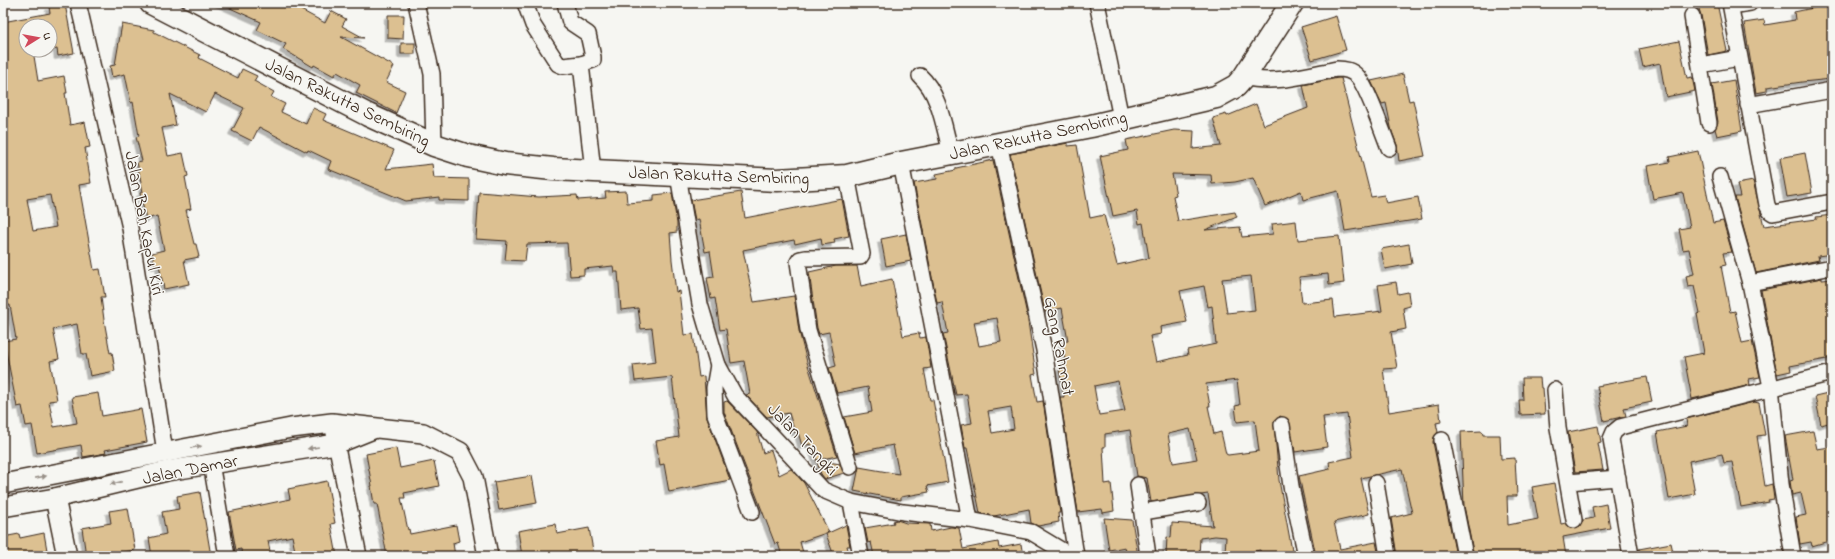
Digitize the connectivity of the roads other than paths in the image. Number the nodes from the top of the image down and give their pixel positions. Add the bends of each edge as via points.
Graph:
1 (78, 3) edge
2 (151, 3) edge
3 (416, 3) edge
4 (525, 3) edge
5 (565, 3) edge
6 (1097, 3) edge
7 (1292, 3) edge
8 (1750, 3) edge
9 (1730, 5) edge
10 (1692, 16) dead end
11 (1739, 58) junction
12 (581, 64) junction
13 (1701, 65) junction
14 (920, 76) dead end
15 (1244, 77) junction
16 (1832, 90) edge
17 (1748, 105) junction
18 (1121, 118) junction
19 (1709, 123) dead end
20 (434, 144) junction
21 (999, 144) junction
22 (1389, 148) dead end
23 (951, 153) junction
24 (901, 163) junction
25 (593, 171) junction
26 (678, 175) junction
27 (847, 176) junction
28 (1720, 177) dead end
29 (1832, 202) edge
30 (1832, 267) edge
31 (1750, 284) junction
32 (718, 365) junction
33 (1832, 373) edge
34 (1770, 387) junction
35 (1555, 390) dead end
36 (332, 423) junction
37 (1282, 425) dead end
38 (376, 427) junction
39 (1442, 440) dead end
40 (336, 444) junction
41 (165, 452) junction
42 (210, 463) junction
43 (850, 467) dead end
44 (1618, 478) junction
45 (1568, 482) junction
46 (3, 483) edge
47 (1376, 483) dead end
48 (1138, 485) dead end
49 (55, 498) junction
50 (851, 502) junction
51 (1198, 503) dead end
52 (3, 508) edge
53 (752, 512) dead end
54 (1143, 512) junction
55 (970, 520) junction
56 (1574, 520) dead end
57 (67, 556) edge
58 (227, 556) edge
59 (359, 556) edge
60 (488, 556) edge
61 (861, 556) edge
62 (1071, 556) edge
63 (1076, 556) edge
64 (1148, 556) edge
65 (1306, 556) edge
66 (1388, 556) edge
67 (1465, 556) edge
68 (1631, 556) edge
69 (1793, 556) edge

1 - 41 street, Jalan Bah Kapul Kiri via 130,228
2 - 20 main road, Jalan Rakutta Sembiring via 368,115
3 - 20 street via 432,74
4 - 12 street via 533,25 558,64
5 - 12 street via 570,22 587,33 594,59
6 - 18 street
7 - 15 main road, Jalan Rakutta Sembiring
8 - 9 street
9 - 11 street
10 - 13 street
11 - 13 street
11 - 17 street
12 - 25 street
13 - 19 street
14 - 23 street via 936,102
15 - 18 main road, Jalan Rakutta Sembiring via 1236,86 1216,97
15 - 22 street via 1258,81 1337,69 1353,72 1362,82
16 - 17 street
17 - 29 street via 1770,211 1774,213
18 - 21 main road, Jalan Rakutta Sembiring
20 - 25 main road, Jalan Rakutta Sembiring via 468,156 505,164
21 - 23 main road, Jalan Rakutta Sembiring
21 - 63 street, Gang Rahmat via 1044,350
23 - 24 main road, Jalan Rakutta Sembiring
24 - 27 main road, Jalan Rakutta Sembiring
24 - 55 street
25 - 26 main road, Jalan Rakutta Sembiring
26 - 27 main road, Jalan Rakutta Sembiring via 777,180
26 - 32 street, Jalan Tangki via 700,304
27 - 43 street via 862,254 860,257 805,258 798,262 808,330
28 - 31 street
30 - 31 street
31 - 34 street
32 - 50 street, Jalan Tangki via 735,396 823,490
32 - 53 street via 714,388 715,414
33 - 34 street
34 - 44 street via 1620,427 1611,439
34 - 69 street via 1781,484
35 - 45 street via 1558,428
36 - 38 street, Jalan Damar
36 - 40 street
41 -> 36 street, Jalan Damar via 291,428
37 - 65 street via 1291,486
38 - 40 street, Jalan Damar
38 - 60 street, Jalan Damar via 423,433 460,452 473,478
39 - 67 street
40 -> 42 street, Jalan Damar
40 - 59 street
46 -> 41 street, Jalan Damar
42 -> 49 street, Jalan Damar
42 - 58 street
44 - 45 street
44 - 68 street
45 - 56 street
47 - 66 street
48 - 54 street
49 - 52 street, Jalan Damar
49 - 57 street
50 - 55 street, Jalan Tangki via 903,512
50 - 61 street
51 - 54 street
54 - 64 street
55 - 62 street, Jalan Tangki via 1031,532

